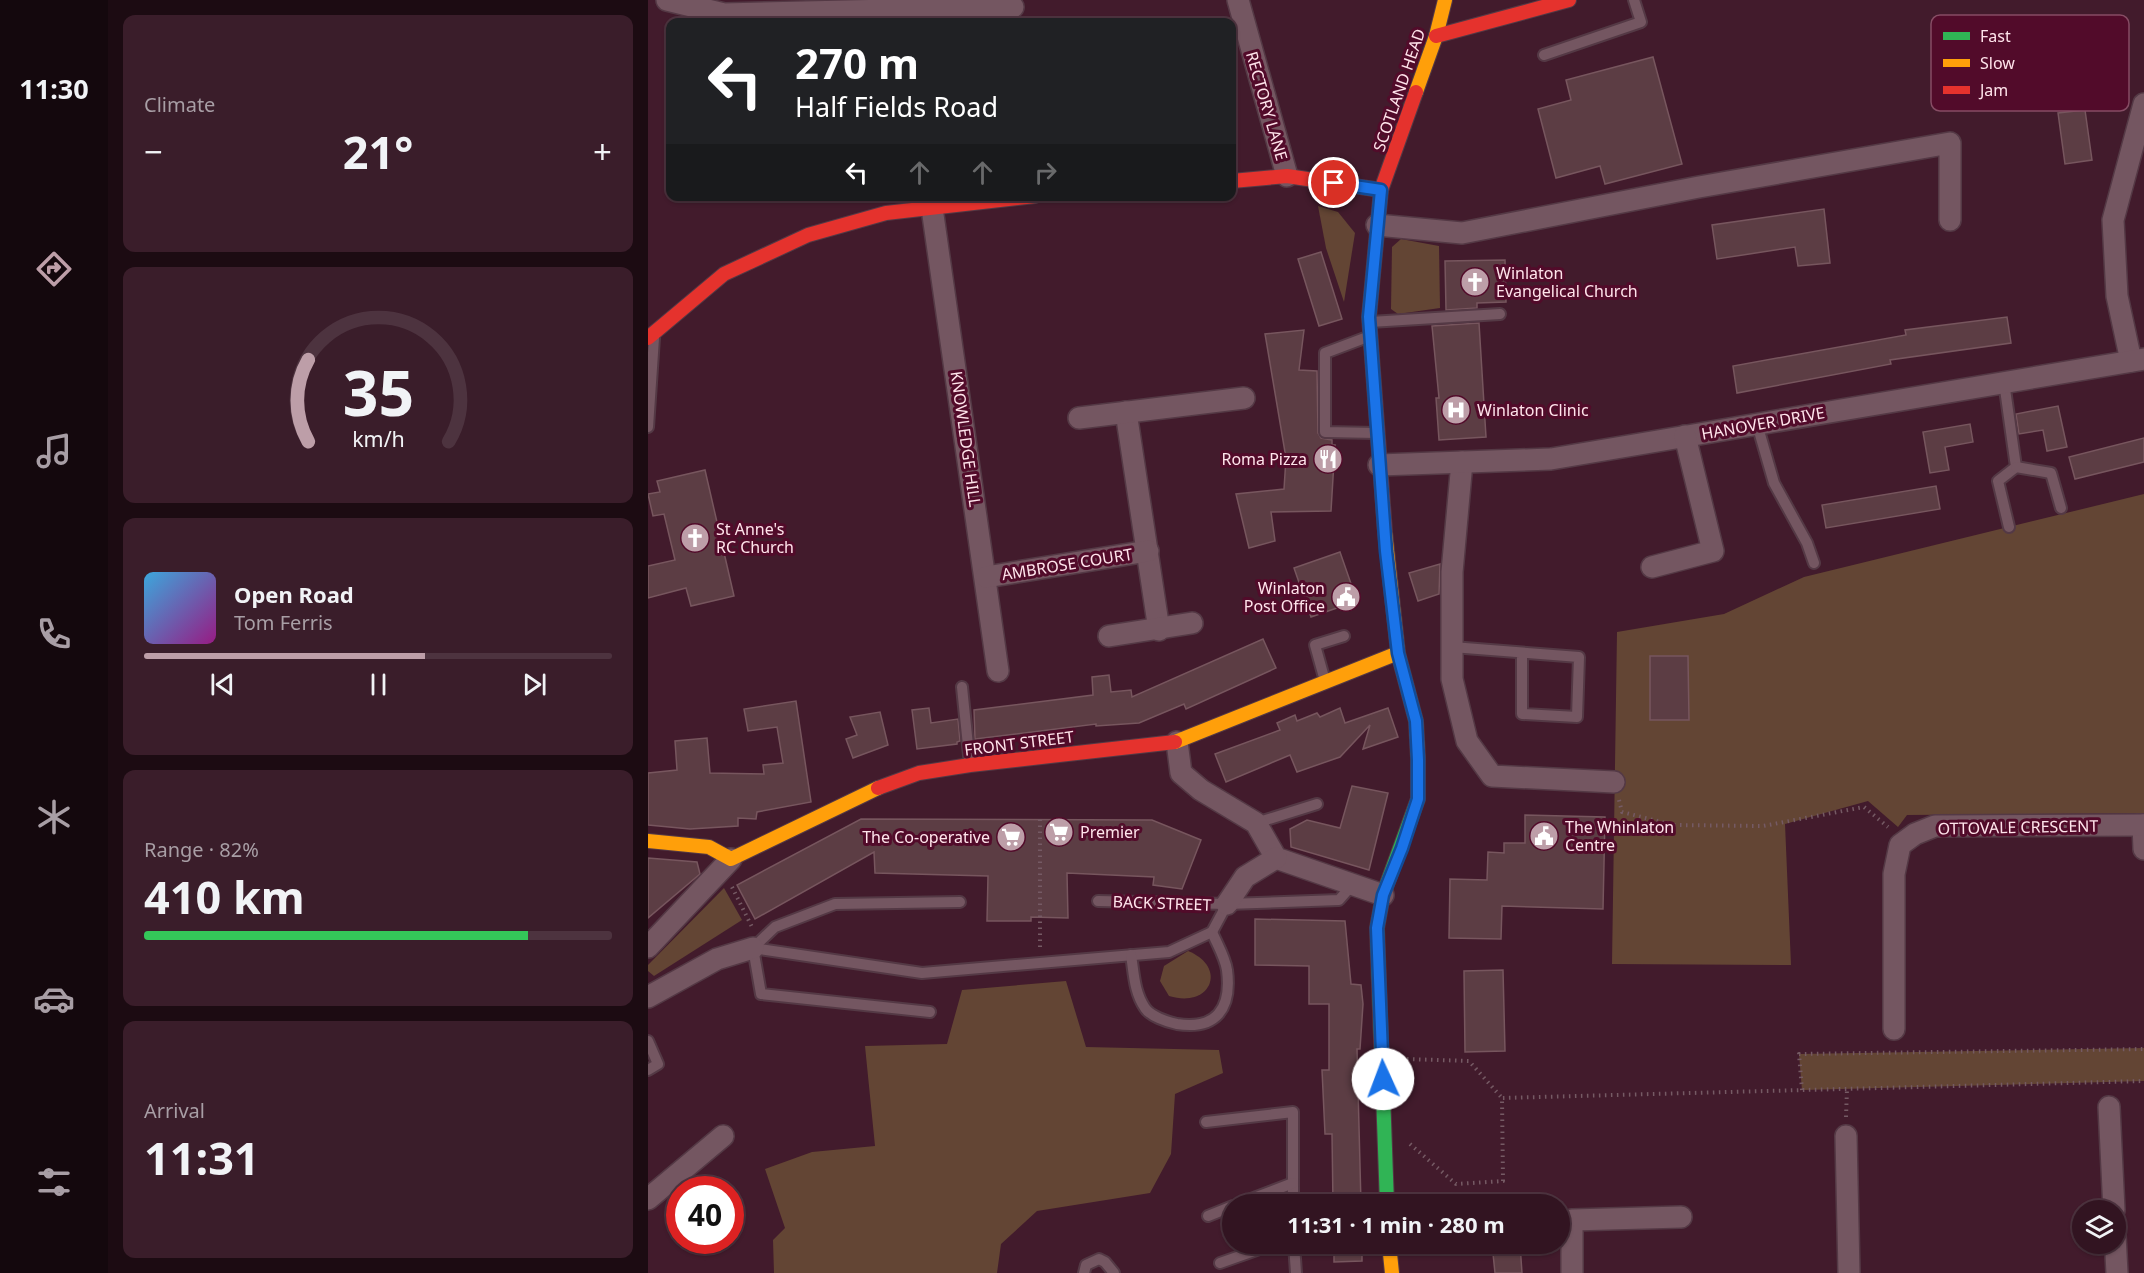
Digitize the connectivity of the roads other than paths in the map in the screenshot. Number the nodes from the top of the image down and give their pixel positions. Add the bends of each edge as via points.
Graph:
1 (667, 0) edge
2 (1238, 0) edge
3 (1445, 0) edge
4 (1533, 0) edge
5 (1569, 0) edge
6 (1634, 0) edge
7 (1013, 10) edge
8 (1524, 14) junction
9 (1436, 36) junction
10 (1544, 55) dead end
11 (2144, 104) edge
12 (1287, 176) junction
13 (1236, 181) edge
14 (1381, 190) junction
15 (994, 201) edge
16 (932, 208) junction
17 (1950, 220) dead end
18 (1377, 225) junction
19 (1500, 315) dead end
20 (1370, 329) junction
21 (651, 335) edge
22 (2137, 360) edge
23 (2004, 382) junction
24 (1244, 398) dead end
25 (1126, 412) junction
26 (1079, 418) dead end
27 (1757, 424) junction
28 (648, 427) edge
29 (1377, 433) junction
30 (1685, 436) junction
31 (1462, 462) junction
32 (1379, 465) junction
33 (2016, 467) junction
34 (2061, 508) dead end
35 (2009, 527) dead end
36 (1148, 551) junction
37 (1814, 563) dead end
38 (1652, 567) dead end
39 (986, 577) junction
40 (1192, 623) dead end
41 (1159, 630) junction
42 (1109, 636) dead end
43 (1344, 636) dead end
44 (1452, 647) junction
45 (1398, 653) junction
46 (1522, 653) junction
47 (998, 671) dead end
48 (1326, 681) junction
49 (962, 687) dead end
50 (1176, 741) junction
51 (970, 765) junction
52 (1614, 782) road end
53 (1317, 804) dead end
54 (1256, 823) junction
55 (2144, 825) edge
56 (648, 841) edge
57 (2144, 849) edge
58 (1276, 858) junction
59 (726, 863) junction
60 (1353, 884) junction
61 (1383, 895) junction
62 (1098, 901) dead end
63 (960, 902) dead end
64 (1227, 904) junction
65 (1212, 932) junction
66 (756, 945) junction
67 (648, 947) edge
68 (1131, 955) junction
69 (648, 997) edge
70 (930, 1012) dead end
71 (1894, 1029) dead end
72 (648, 1041) edge
73 (648, 1070) edge
74 (2109, 1107) dead end
75 (1206, 1122) dead end
76 (723, 1136) dead end
77 (1846, 1136) road end
78 (1293, 1183) junction
79 (1264, 1194) edge
80 (1293, 1194) edge
81 (1387, 1194) edge
82 (648, 1199) edge
83 (2114, 1200) edge
84 (1222, 1210) edge
85 (1208, 1216) dead end
86 (1681, 1217) dead end
87 (1246, 1254) edge
88 (1295, 1254) edge
89 (1390, 1254) edge
90 (2116, 1254) edge
91 (1220, 1263) dead end
92 (1084, 1273) edge
93 (1114, 1273) edge
94 (1296, 1273) edge
95 (1392, 1273) edge
96 (1572, 1273) edge
97 (1849, 1273) edge
98 (2117, 1273) edge

1 - 7 street via 724,14
2 - 12 street, RECTORY LANE
3 - 9 street, SCOTLAND HEAD
4 - 8 lane
5 - 8 street
6 - 10 lane via 1641,22
8 - 9 street
9 - 14 street, SCOTLAND HEAD
11 - 22 street via 2113,220 2117,296
12 - 13 street
12 - 14 street
14 - 18 street, SCOTLAND HEAD
15 - 16 street
16 - 21 street via 886,213 808,235 724,274
16 - 39 street, KNOWLEDGE HILL
17 - 18 street via 1950,143 1462,233
18 - 20 street, SCOTLAND HEAD
19 - 20 lane
20 - 29 street, SCOTLAND HEAD
20 - 29 lane via 1325,353 1325,432
21 - 28 lane
22 - 23 street, HANOVER DRIVE
23 - 27 street, HANOVER DRIVE
23 - 33 lane
24 - 25 street
25 - 26 street
25 - 36 street, AMBROSE COURT
27 - 30 street, HANOVER DRIVE
27 - 37 lane via 1774,483
29 - 32 street, SCOTLAND HEAD
30 - 31 street, HANOVER DRIVE via 1551,459
30 - 38 street via 1713,551
31 - 32 street, HANOVER DRIVE
31 - 44 street via 1452,572
32 - 45 street, SCOTLAND HEAD
33 - 34 lane via 2051,473
33 - 35 lane via 1998,481
36 - 39 street, AMBROSE COURT
36 - 41 street, AMBROSE COURT
39 - 47 street, KNOWLEDGE HILL
40 - 41 street
41 - 42 street
43 - 48 lane via 1315,645
44 - 46 lane
44 - 52 street via 1452,679 1467,741 1492,776
45 - 48 street, FRONT STREET
45 - 61 street, SCOTLAND HEAD via 1416,721 1418,799
46 - 46 lane via 1579,657 1576,717 1522,714
48 - 50 street, FRONT STREET
49 - 51 lane
50 - 51 street, FRONT STREET
50 - 54 street via 1181,773
51 - 59 street, FRONT STREET via 896,780
53 - 54 lane
54 - 58 street
55 - 57 street
55 - 71 street, OTTOVALE CRESCENT via 1935,826 1900,845 1893,874
56 - 59 street via 710,847
58 - 60 street
58 - 64 street, BACK STREET via 1245,877
59 - 67 street
60 - 61 street
60 - 64 lane, BACK STREET via 1339,900
61 - 81 street, SCOTLAND HEAD via 1377,928
62 - 64 lane, BACK STREET
63 - 66 lane via 835,904 775,927
64 - 65 lane
65 - 68 lane via 1168,951
65 - 68 lane via 1227,969 1224,1008 1213,1022 1193,1027 1169,1022 1146,1010 1137,992
66 - 68 lane via 922,973
66 - 69 street via 717,959
66 - 70 lane via 761,994
72 - 73 lane via 658,1064
74 - 83 street
75 - 78 lane via 1293,1112
76 - 82 street
77 - 97 street
78 - 79 lane
78 - 80 lane
84 - 85 lane
86 - 96 street via 1572,1220
87 - 91 lane
88 - 94 lane
89 - 95 street
90 - 98 street
92 - 93 lane via 1086,1265 1099,1259

